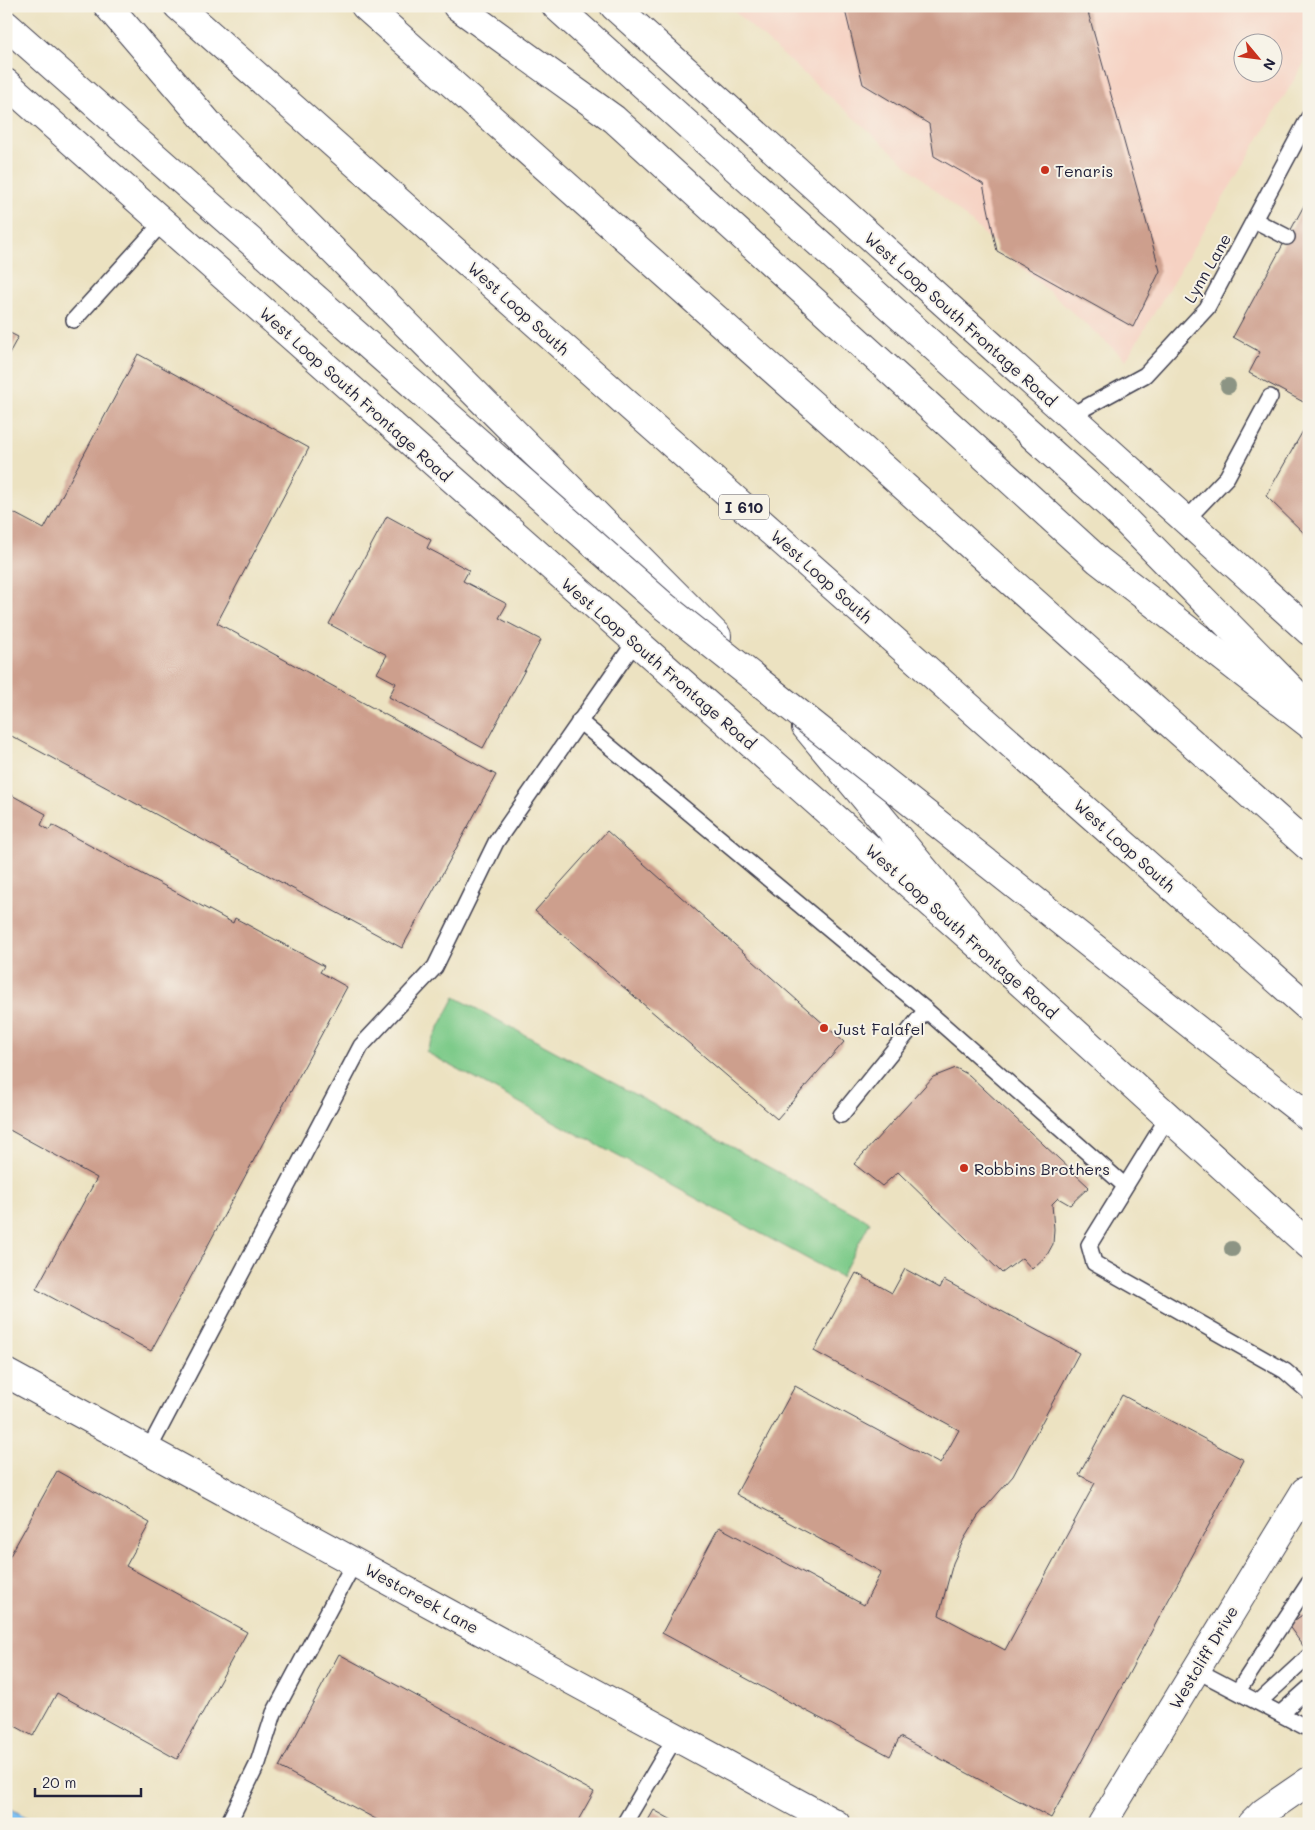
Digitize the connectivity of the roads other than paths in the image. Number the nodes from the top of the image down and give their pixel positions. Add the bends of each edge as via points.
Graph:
1 (108, 6) edge
2 (178, 6) edge
3 (366, 6) edge
4 (457, 6) edge
5 (556, 6) edge
6 (624, 11) edge
7 (6, 25) edge
8 (6, 83) edge
9 (1309, 117) edge
10 (1254, 220) junction
11 (162, 222) junction
12 (1287, 237) dead end
13 (74, 320) dead end
14 (1270, 397) dead end
15 (1070, 416) junction
16 (1186, 520) junction
17 (1309, 630) edge
18 (635, 642) junction
19 (1309, 706) edge
20 (579, 721) junction
21 (1309, 724) edge
22 (1309, 847) edge
23 (1011, 974) junction
24 (1309, 1008) edge
25 (926, 1010) junction
26 (841, 1115) dead end
27 (1168, 1117) junction
28 (1309, 1117) edge
29 (1124, 1185) junction
30 (1309, 1245) edge
31 (6, 1373) edge
32 (1309, 1392) edge
33 (149, 1448) junction
34 (1307, 1486) edge
35 (355, 1561) junction
36 (1309, 1583) edge
37 (1309, 1656) edge
38 (1196, 1670) junction
39 (1309, 1688) edge
40 (1238, 1691) junction
41 (1259, 1702) junction
42 (1281, 1713) junction
43 (1309, 1729) edge
44 (676, 1736) junction
45 (1309, 1781) edge
46 (228, 1824) edge
47 (624, 1824) edge
48 (836, 1824) edge
49 (1102, 1824) edge
50 (1252, 1824) edge

1 - 23 main road via 221,138 800,720
2 - 24 main road, West Loop South / I 610
3 - 22 main road
4 - 21 main road via 614,119 1098,560
5 - 19 main road via 1114,509
6 - 15 main road, West Loop South Frontage Road
7 - 28 main road, bridge via 665,607
8 - 11 main road, West Loop South Frontage Road
9 - 10 lane, Lynn Lane
10 - 12 lane
10 - 15 lane, Lynn Lane via 1207,308 1146,375
11 - 13 lane
11 - 18 main road, West Loop South Frontage Road
14 - 16 lane via 1227,476
15 - 16 main road, West Loop South Frontage Road
16 - 17 main road, West Loop South Frontage Road
18 - 20 lane
18 - 23 main road, West Loop South Frontage Road
20 - 25 lane
20 - 33 lane via 496,842 434,967 360,1046
23 - 27 main road, West Loop South Frontage Road
25 - 26 lane
25 - 29 lane
27 - 29 lane
27 - 30 main road, West Loop South Frontage Road
29 - 32 lane via 1088,1245 1094,1263 1285,1372
31 - 33 main road, Westcreek Lane
33 - 35 main road, Westcreek Lane
34 - 38 main road, Westcliff Drive
35 - 44 main road, Westcreek Lane
35 - 46 lane via 274,1713 258,1763
36 - 40 lane
37 - 41 lane
38 - 40 lane
38 - 49 main road, Westcliff Drive
39 - 42 lane
40 - 41 lane
41 - 42 lane
42 - 43 lane
44 - 47 lane
44 - 48 main road, Westcreek Lane
45 - 50 main road

